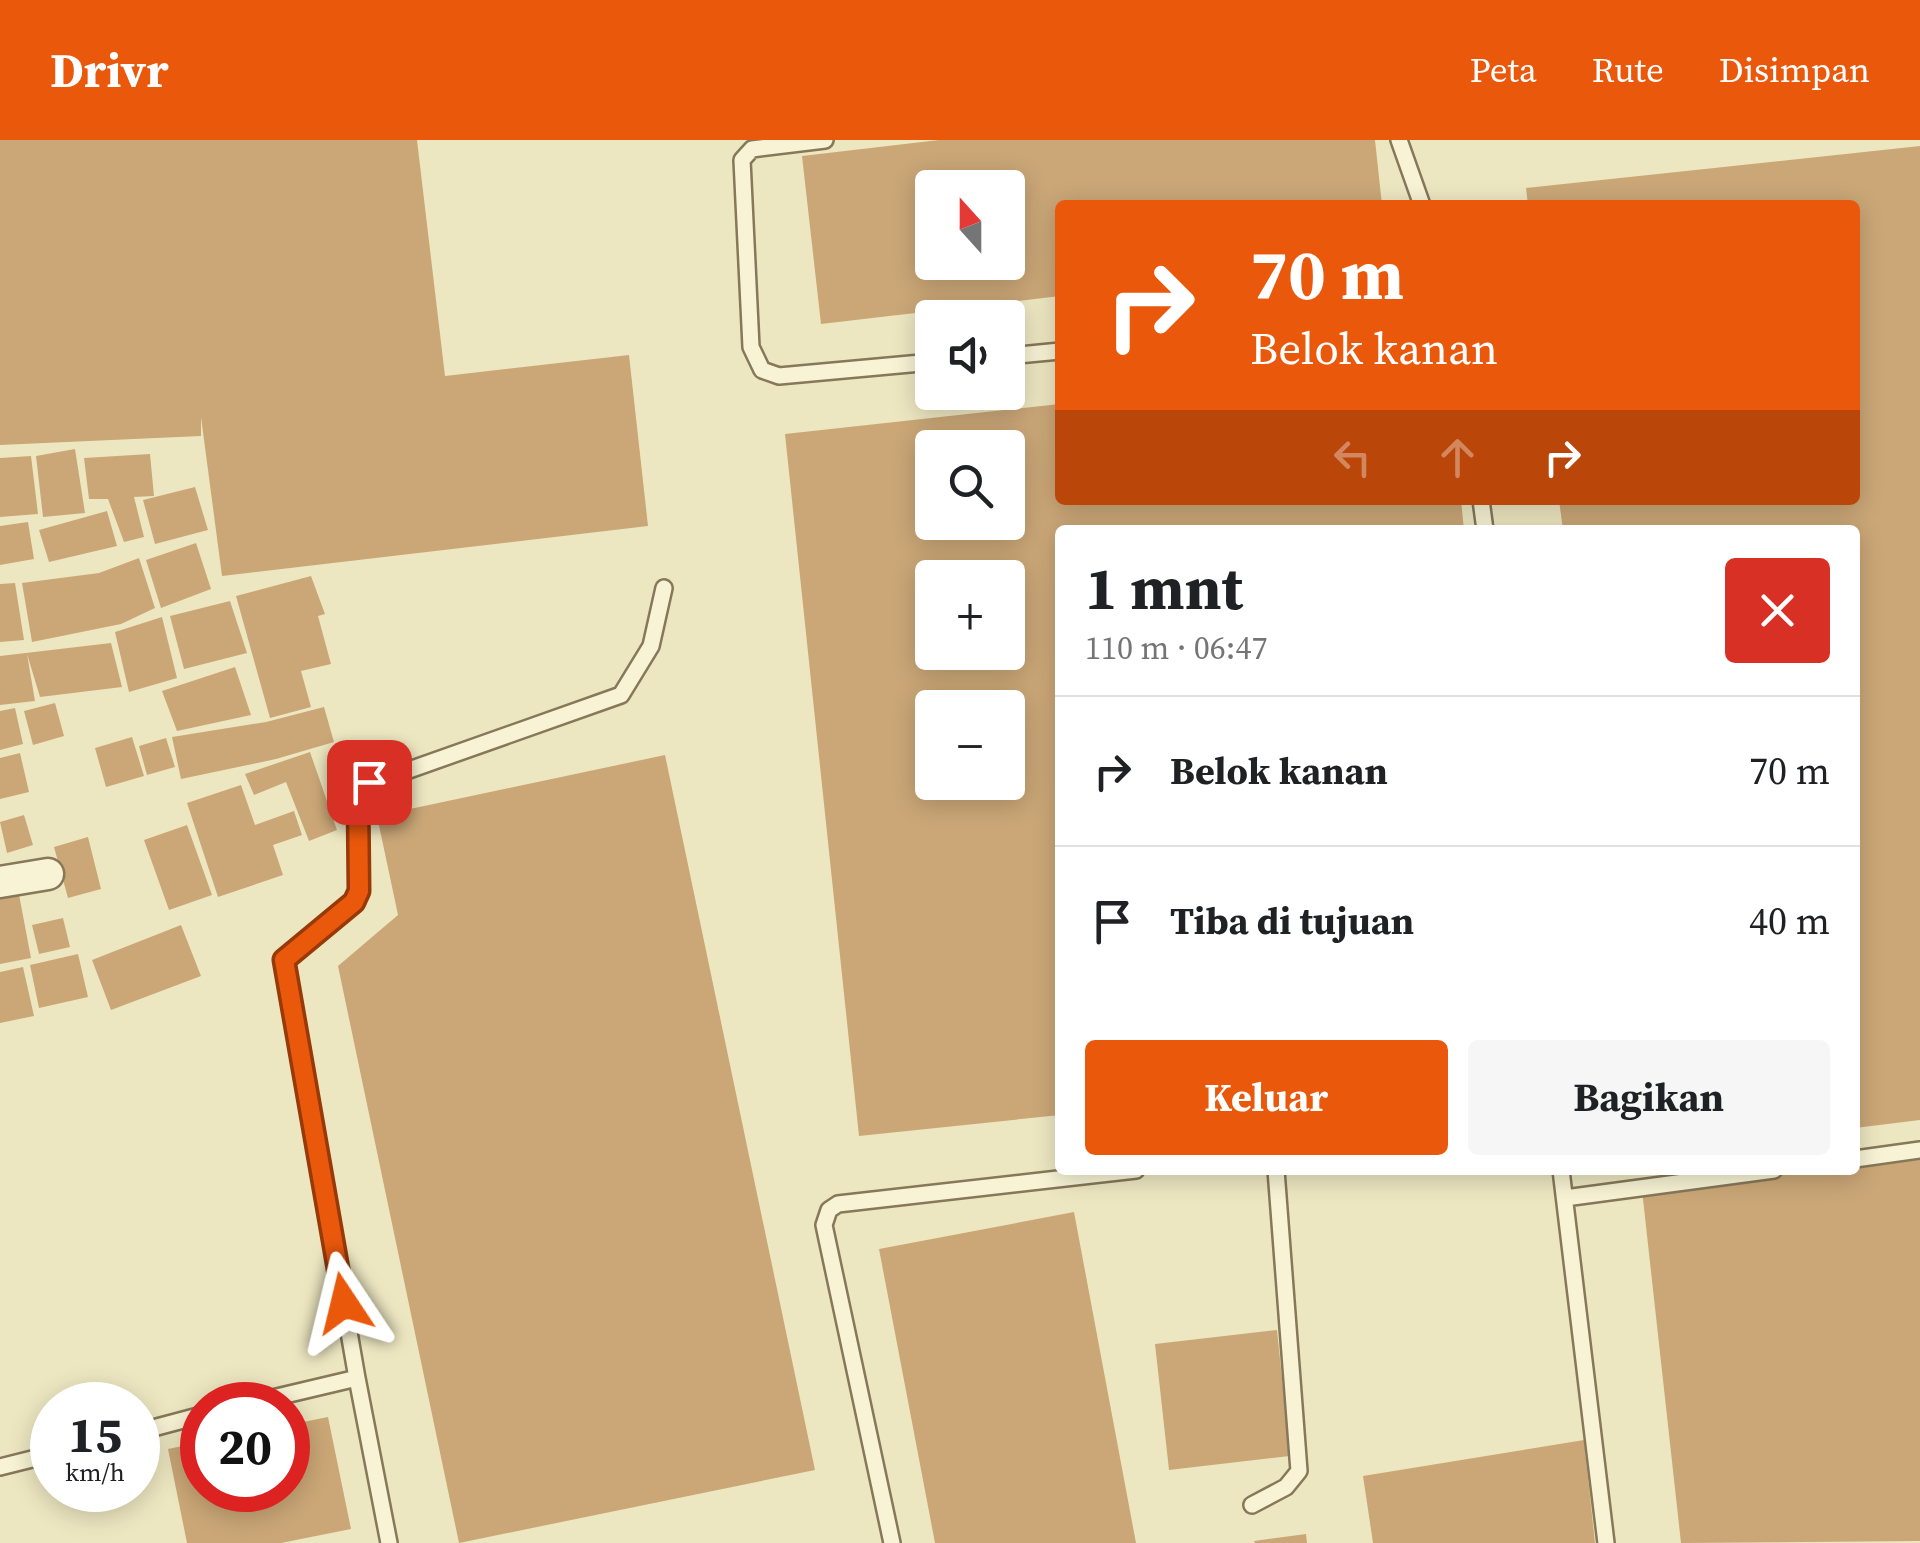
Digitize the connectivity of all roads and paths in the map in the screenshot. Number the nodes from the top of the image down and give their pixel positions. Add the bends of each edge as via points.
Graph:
1 (825, 140) edge
2 (1399, 140) edge
3 (1420, 200) edge
4 (1055, 351) edge
5 (1025, 354) edge
6 (915, 364) edge
7 (664, 588) dead end
8 (48, 874) dead end
9 (0, 882) edge
10 (1920, 1150) edge
11 (1860, 1158) edge
12 (1092, 1175) edge
13 (1276, 1175) edge
14 (1563, 1175) edge
15 (1737, 1175) edge
16 (1565, 1198) junction
17 (357, 1378) junction
18 (310, 1389) edge
19 (30, 1460) edge
20 (0, 1467) edge
21 (1252, 1505) dead end
22 (390, 1543) edge
23 (892, 1543) edge
24 (1606, 1543) edge

1 - 6 lane via 752,150 742,160 751,348 762,370 779,376
2 - 3 lane
4 - 5 lane
7 - 17 lane via 651,646 622,695 361,787 359,891 284,960
8 - 9 street
10 - 11 lane
12 - 23 lane via 829,1210 824,1225
13 - 21 lane via 1299,1472
14 - 16 lane
15 - 16 lane
16 - 24 lane
17 - 18 lane
17 - 22 lane
19 - 20 lane

